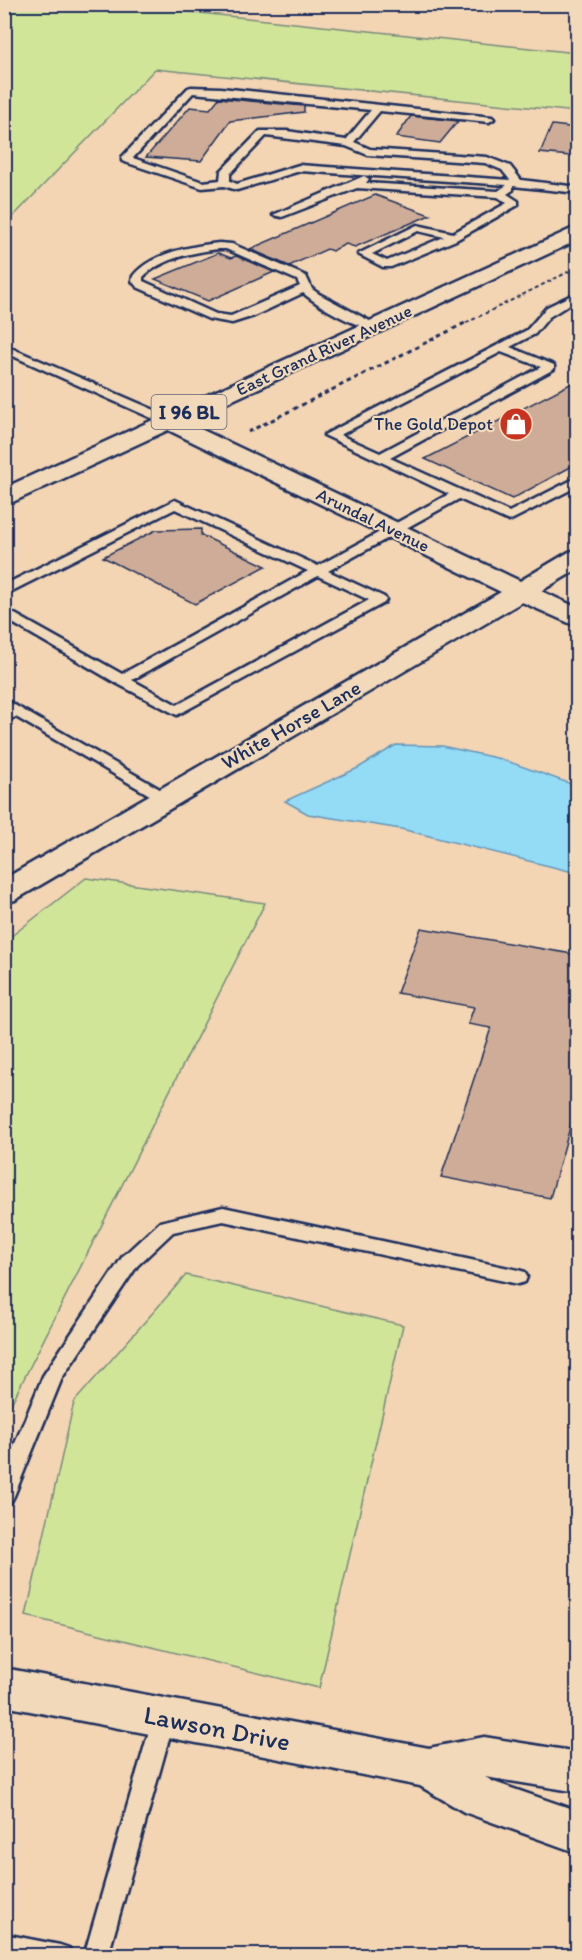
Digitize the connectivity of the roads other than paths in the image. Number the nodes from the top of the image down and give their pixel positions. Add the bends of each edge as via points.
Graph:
1 (378, 108) junction
2 (489, 119) dead end
3 (348, 143) junction
4 (372, 172) junction
5 (225, 183) junction
6 (518, 183) junction
7 (356, 185) junction
8 (578, 190) edge
9 (500, 194) junction
10 (278, 215) dead end
11 (578, 232) edge
12 (453, 236) junction
13 (306, 287) junction
14 (578, 295) edge
15 (375, 327) junction
16 (4, 348) edge
17 (501, 348) junction
18 (169, 421) junction
19 (381, 458) junction
20 (578, 481) edge
21 (459, 494) junction
22 (4, 498) edge
23 (393, 530) junction
24 (578, 558) edge
25 (319, 571) junction
26 (4, 591) edge
27 (520, 591) junction
28 (4, 612) edge
29 (578, 619) edge
30 (121, 680) junction
31 (9, 710) edge
32 (165, 798) junction
33 (4, 893) edge
34 (518, 1277) dead end
35 (4, 1496) edge
36 (4, 1687) edge
37 (164, 1717) junction
38 (429, 1768) junction
39 (578, 1772) edge
40 (578, 1832) edge
41 (4, 1945) edge
42 (60, 1956) edge
43 (96, 1956) edge

1 - 2 lane
1 - 3 lane
1 - 5 lane via 191,90 126,159 202,185
3 - 5 lane via 263,133 225,173
3 - 6 lane via 368,152 487,160 506,168
4 - 5 lane via 299,168 237,187
4 - 6 lane
4 - 7 lane
6 - 8 lane
6 - 9 lane
7 - 9 lane
7 - 10 lane
9 - 12 lane via 514,203
11 - 15 street, East Grand River Avenue / I 96 BL
12 - 12 lane via 387,265 363,254 417,228
13 - 13 lane via 302,278 294,274 217,245 198,247 147,268 138,276 141,285 222,320 250,315
13 - 15 lane via 334,309
14 - 17 lane via 557,305 538,320 531,332
15 - 18 street, East Grand River Avenue / I 96 BL
16 - 18 lane
17 - 19 lane via 550,367
17 - 19 lane via 330,435
18 - 22 street, East Grand River Avenue / I 96 BL
18 - 23 street, Arundal Avenue
19 - 21 lane
20 - 21 lane via 509,517
21 - 23 lane
23 - 25 lane
23 - 27 street, Arundal Avenue
24 - 27 street, White Horse Lane
25 - 26 lane via 175,504
25 - 30 lane
25 - 30 lane via 379,600 177,711
27 - 29 street, Arundal Avenue
27 - 32 street, White Horse Lane
28 - 30 lane
31 - 32 lane
32 - 33 street, White Horse Lane
34 - 35 lane via 222,1214 167,1227 130,1261 53,1376
36 - 37 street, Lawson Drive
37 - 38 street, Lawson Drive
37 - 43 lane
38 - 39 street, Lawson Drive via 484,1757
38 - 40 street, Lawson Drive via 480,1798
41 - 42 lane

